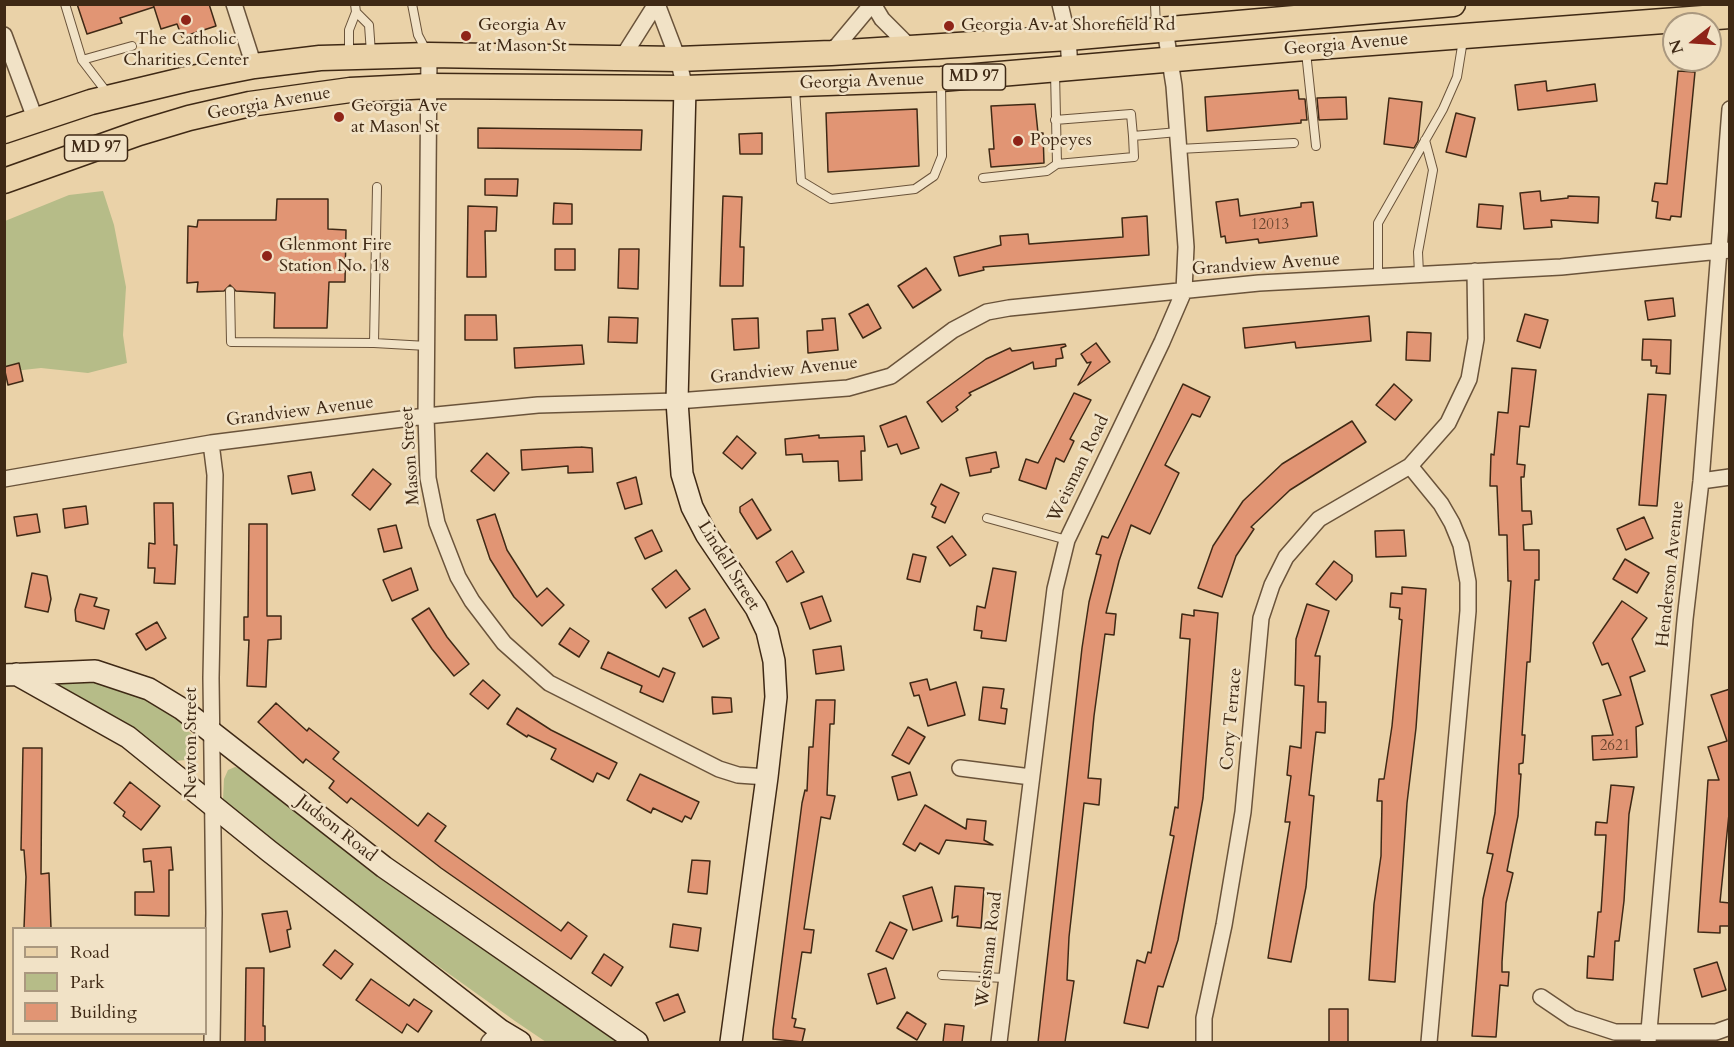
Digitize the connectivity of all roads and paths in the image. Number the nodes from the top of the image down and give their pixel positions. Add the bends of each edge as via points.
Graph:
1 (65, 4) edge
2 (234, 4) edge
3 (412, 4) edge
4 (657, 4) edge
5 (873, 4) edge
6 (1060, 4) edge
7 (1155, 4) edge
8 (1453, 4) edge
9 (355, 8) edge
10 (1360, 8) edge
11 (1730, 16) edge
12 (1161, 30) junction
13 (4, 35) edge
14 (1463, 36) junction
15 (1068, 38) junction
16 (132, 45) dead end
17 (911, 48) junction
18 (1305, 48) junction
19 (831, 53) junction
20 (360, 56) junction
21 (429, 56) junction
22 (8, 57) edge
23 (621, 58) junction
24 (678, 59) junction
25 (82, 60) junction
26 (1170, 60) junction
27 (254, 66) junction
28 (1062, 70) junction
29 (941, 79) junction
30 (180, 81) junction
31 (794, 84) junction
32 (430, 86) junction
33 (685, 88) junction
34 (111, 98) junction
35 (1730, 109) edge
36 (189, 118) junction
37 (1055, 120) junction
38 (36, 121) junction
39 (4, 131) edge
40 (1178, 132) junction
41 (1133, 136) junction
42 (1425, 140) junction
43 (1294, 143) dead end
44 (1316, 146) dead end
45 (1179, 149) junction
46 (1057, 164) junction
47 (983, 178) dead end
48 (4, 181) edge
49 (377, 187) dead end
50 (1724, 251) edge
51 (1475, 271) junction
52 (1419, 274) junction
53 (1378, 276) junction
54 (230, 291) dead end
55 (1184, 291) junction
56 (374, 343) junction
57 (427, 346) junction
58 (677, 401) junction
59 (426, 416) junction
60 (211, 443) junction
61 (1410, 466) junction
62 (1730, 477) edge
63 (4, 478) edge
64 (1701, 481) junction
65 (987, 518) dead end
66 (1066, 540) junction
67 (10, 674) edge
68 (212, 733) junction
69 (960, 768) dead end
70 (767, 777) junction
71 (1031, 777) junction
72 (212, 804) junction
73 (942, 975) dead end
74 (1005, 978) junction
75 (1541, 997) dead end
76 (1730, 1027) edge
77 (495, 1036) edge
78 (1648, 1038) edge
79 (212, 1042) edge
80 (520, 1042) edge
81 (637, 1042) edge
82 (731, 1042) edge
83 (999, 1042) edge
84 (1204, 1042) edge
85 (1429, 1042) edge

1 - 25 lane
2 - 27 street
3 - 21 lane via 418,35
4 - 23 street
4 - 24 street
5 - 17 street
5 - 19 street
6 - 15 street
7 - 12 lane
8 - 10 main road, Georgia Avenue / MD 97
9 - 20 lane via 349,30
9 - 20 lane via 369,25
10 - 12 main road, Georgia Avenue / MD 97
11 - 14 main road, Georgia Avenue / MD 97
12 - 15 main road, Georgia Avenue / MD 97
12 - 26 street, Weisman Road
13 - 22 street
14 - 18 main road, Georgia Avenue / MD 97
14 - 42 lane via 1457,77
15 - 17 main road, Georgia Avenue / MD 97
15 - 28 street
16 - 25 lane
17 - 19 main road, Georgia Avenue / MD 97
18 - 26 main road, Georgia Avenue / MD 97
18 - 44 lane
19 - 24 main road, Georgia Avenue / MD 97
20 - 21 main road, Georgia Avenue / MD 97
20 - 27 main road, Georgia Avenue / MD 97
21 - 23 main road, Georgia Avenue / MD 97
21 - 32 street, Mason Street
22 - 38 street
23 - 24 main road, Georgia Avenue / MD 97
24 - 33 street
25 - 34 lane
26 - 28 main road, Georgia Avenue / MD 97
26 - 40 street, Weisman Road
27 - 30 main road, Georgia Avenue / MD 97
28 - 29 main road, Georgia Avenue / MD 97
28 - 37 lane
29 - 31 main road, Georgia Avenue / MD 97
29 - 31 lane via 942,156 934,176 915,189 831,199 801,181
30 - 34 main road, Georgia Avenue / MD 97
30 - 36 main road
31 - 33 main road, Georgia Avenue / MD 97
32 - 33 main road, Georgia Avenue / MD 97
32 - 36 main road, Georgia Avenue / MD 97 via 301,96
32 - 57 street, Mason Street
33 - 58 street, Lindell Street
34 - 38 main road, Georgia Avenue / MD 97
35 - 50 street, Henderson Avenue
36 - 48 main road, Georgia Avenue / MD 97
37 - 41 lane via 1131,114
37 - 46 lane
38 - 39 main road, Georgia Avenue / MD 97
40 - 41 lane
40 - 45 street, Weisman Road
41 - 46 lane via 1134,157
42 - 52 lane via 1433,170 1418,252
42 - 53 lane via 1378,223
43 - 45 lane
45 - 55 street, Weisman Road via 1186,247
46 - 47 lane via 1047,171
49 - 56 lane
50 - 51 street, Grandview Avenue
50 - 64 street, Henderson Avenue
51 - 52 street, Grandview Avenue
51 - 61 street, Cory Terrace via 1476,339 1469,380 1448,423
52 - 53 street, Grandview Avenue
53 - 55 street, Grandview Avenue
54 - 56 lane via 231,342
55 - 58 street, Grandview Avenue via 987,312 953,330 891,376 848,388
55 - 66 street, Weisman Road
56 - 57 lane
57 - 59 street, Mason Street
58 - 59 street, Grandview Avenue via 538,405
58 - 70 street, Lindell Street via 682,474 692,507 756,608 774,661 776,697
59 - 60 street, Grandview Avenue
59 - 70 street, Mason Street via 428,478 437,523 458,577 504,643 549,683 691,756 727,772
60 - 63 street, Grandview Avenue
60 - 68 street, Newton Street via 215,475
61 - 84 street, Cory Terrace via 1319,519 1298,542 1272,585 1261,618 1243,812 1204,1018
61 - 85 street via 1452,523 1468,582
62 - 64 street
64 - 78 street, Henderson Avenue
65 - 66 lane
66 - 71 street, Weisman Road via 1055,589
67 - 68 street, Judson Road via 95,671 149,689
67 - 72 street, Judson Road via 128,737
68 - 72 street, Newton Street
68 - 81 street, Judson Road via 384,867
69 - 71 street
70 - 82 street, Lindell Street
71 - 74 street, Weisman Road
72 - 77 street, Judson Road
72 - 79 street, Newton Street
73 - 74 lane
74 - 83 street, Weisman Road
75 - 78 street via 1572,1018 1602,1029
76 - 78 street via 1716,1032
77 - 80 street, Judson Road

